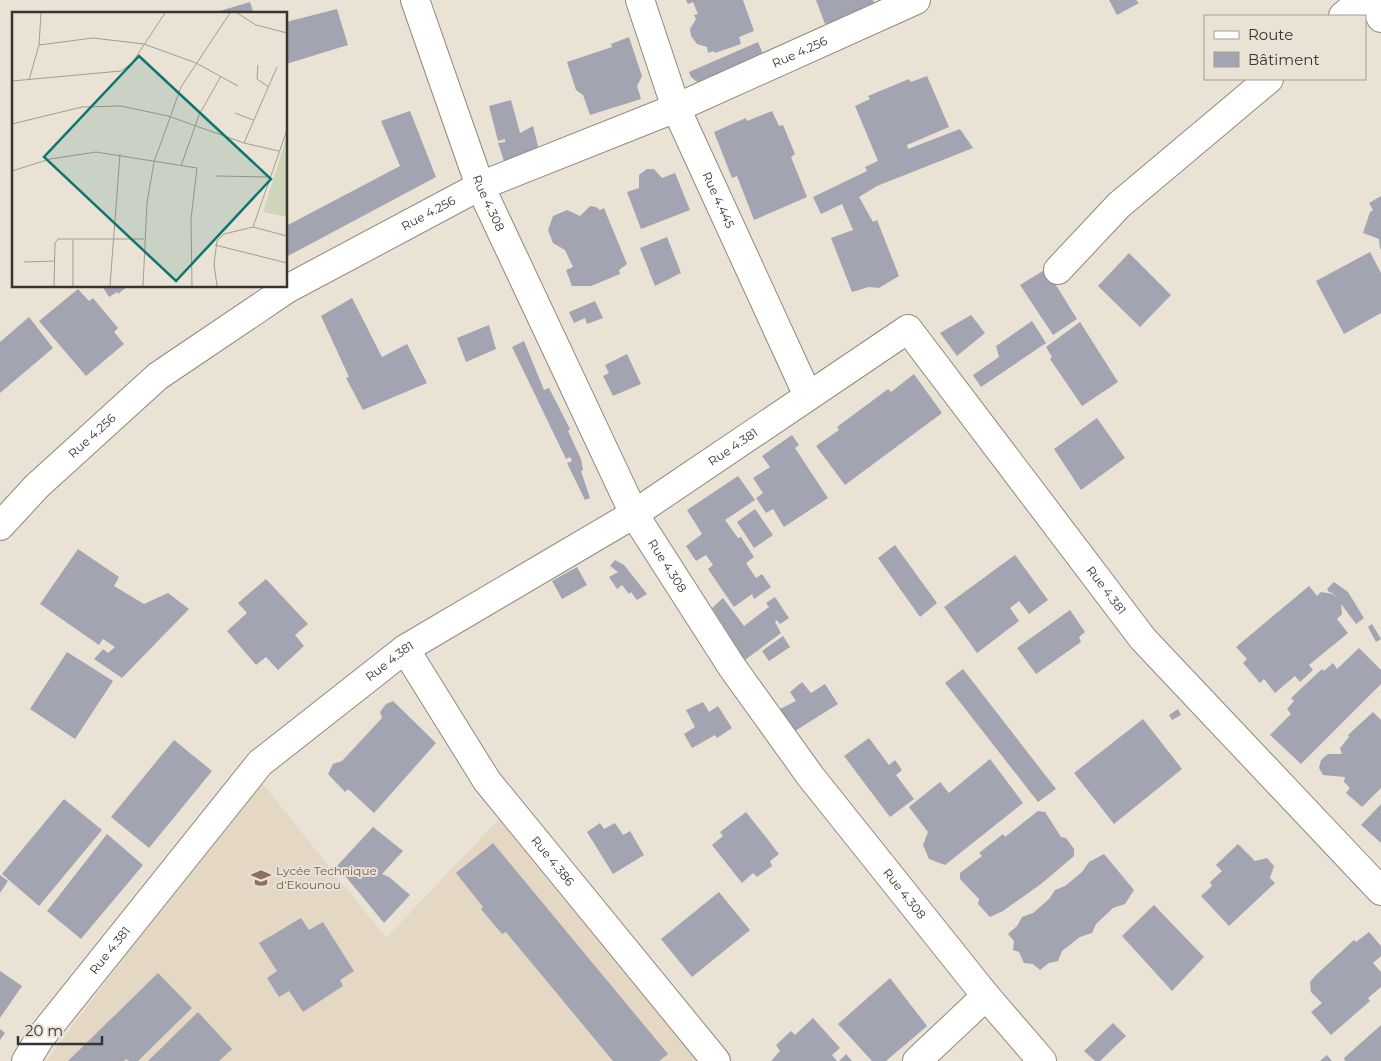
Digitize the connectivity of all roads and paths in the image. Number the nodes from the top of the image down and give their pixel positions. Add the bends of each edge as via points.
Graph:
1 (416, 0) edge
2 (640, 0) edge
3 (916, 0) edge
4 (1362, 0) edge
5 (1372, 0) edge
6 (1344, 15) edge
7 (1381, 18) edge
8 (1268, 80) edge
9 (676, 108) junction
10 (480, 186) junction
11 (1058, 270) dead end
12 (808, 396) junction
13 (634, 514) junction
14 (0, 526) edge
15 (405, 649) junction
16 (1381, 891) edge
17 (986, 996) junction
18 (26, 1061) edge
19 (716, 1061) edge
20 (917, 1061) edge
21 (1042, 1061) edge

1 - 10 street, Rue 4.308
2 - 9 street, Rue 4.445
3 - 9 street, Rue 4.256
4 - 6 street
5 - 7 street
8 - 11 street via 1119,205
9 - 10 street, Rue 4.256
9 - 12 street, Rue 4.445
10 - 13 street, Rue 4.308
10 - 14 street, Rue 4.256 via 287,289 158,376 37,486
12 - 13 street, Rue 4.381
12 - 16 street, Rue 4.381 via 908,328 1144,639
13 - 15 street, Rue 4.381
13 - 17 street, Rue 4.308 via 732,667 811,778
15 - 18 street, Rue 4.381 via 260,763 40,1038
15 - 19 street, Rue 4.386 via 487,781
17 - 20 street
17 - 21 street, Rue 4.308

